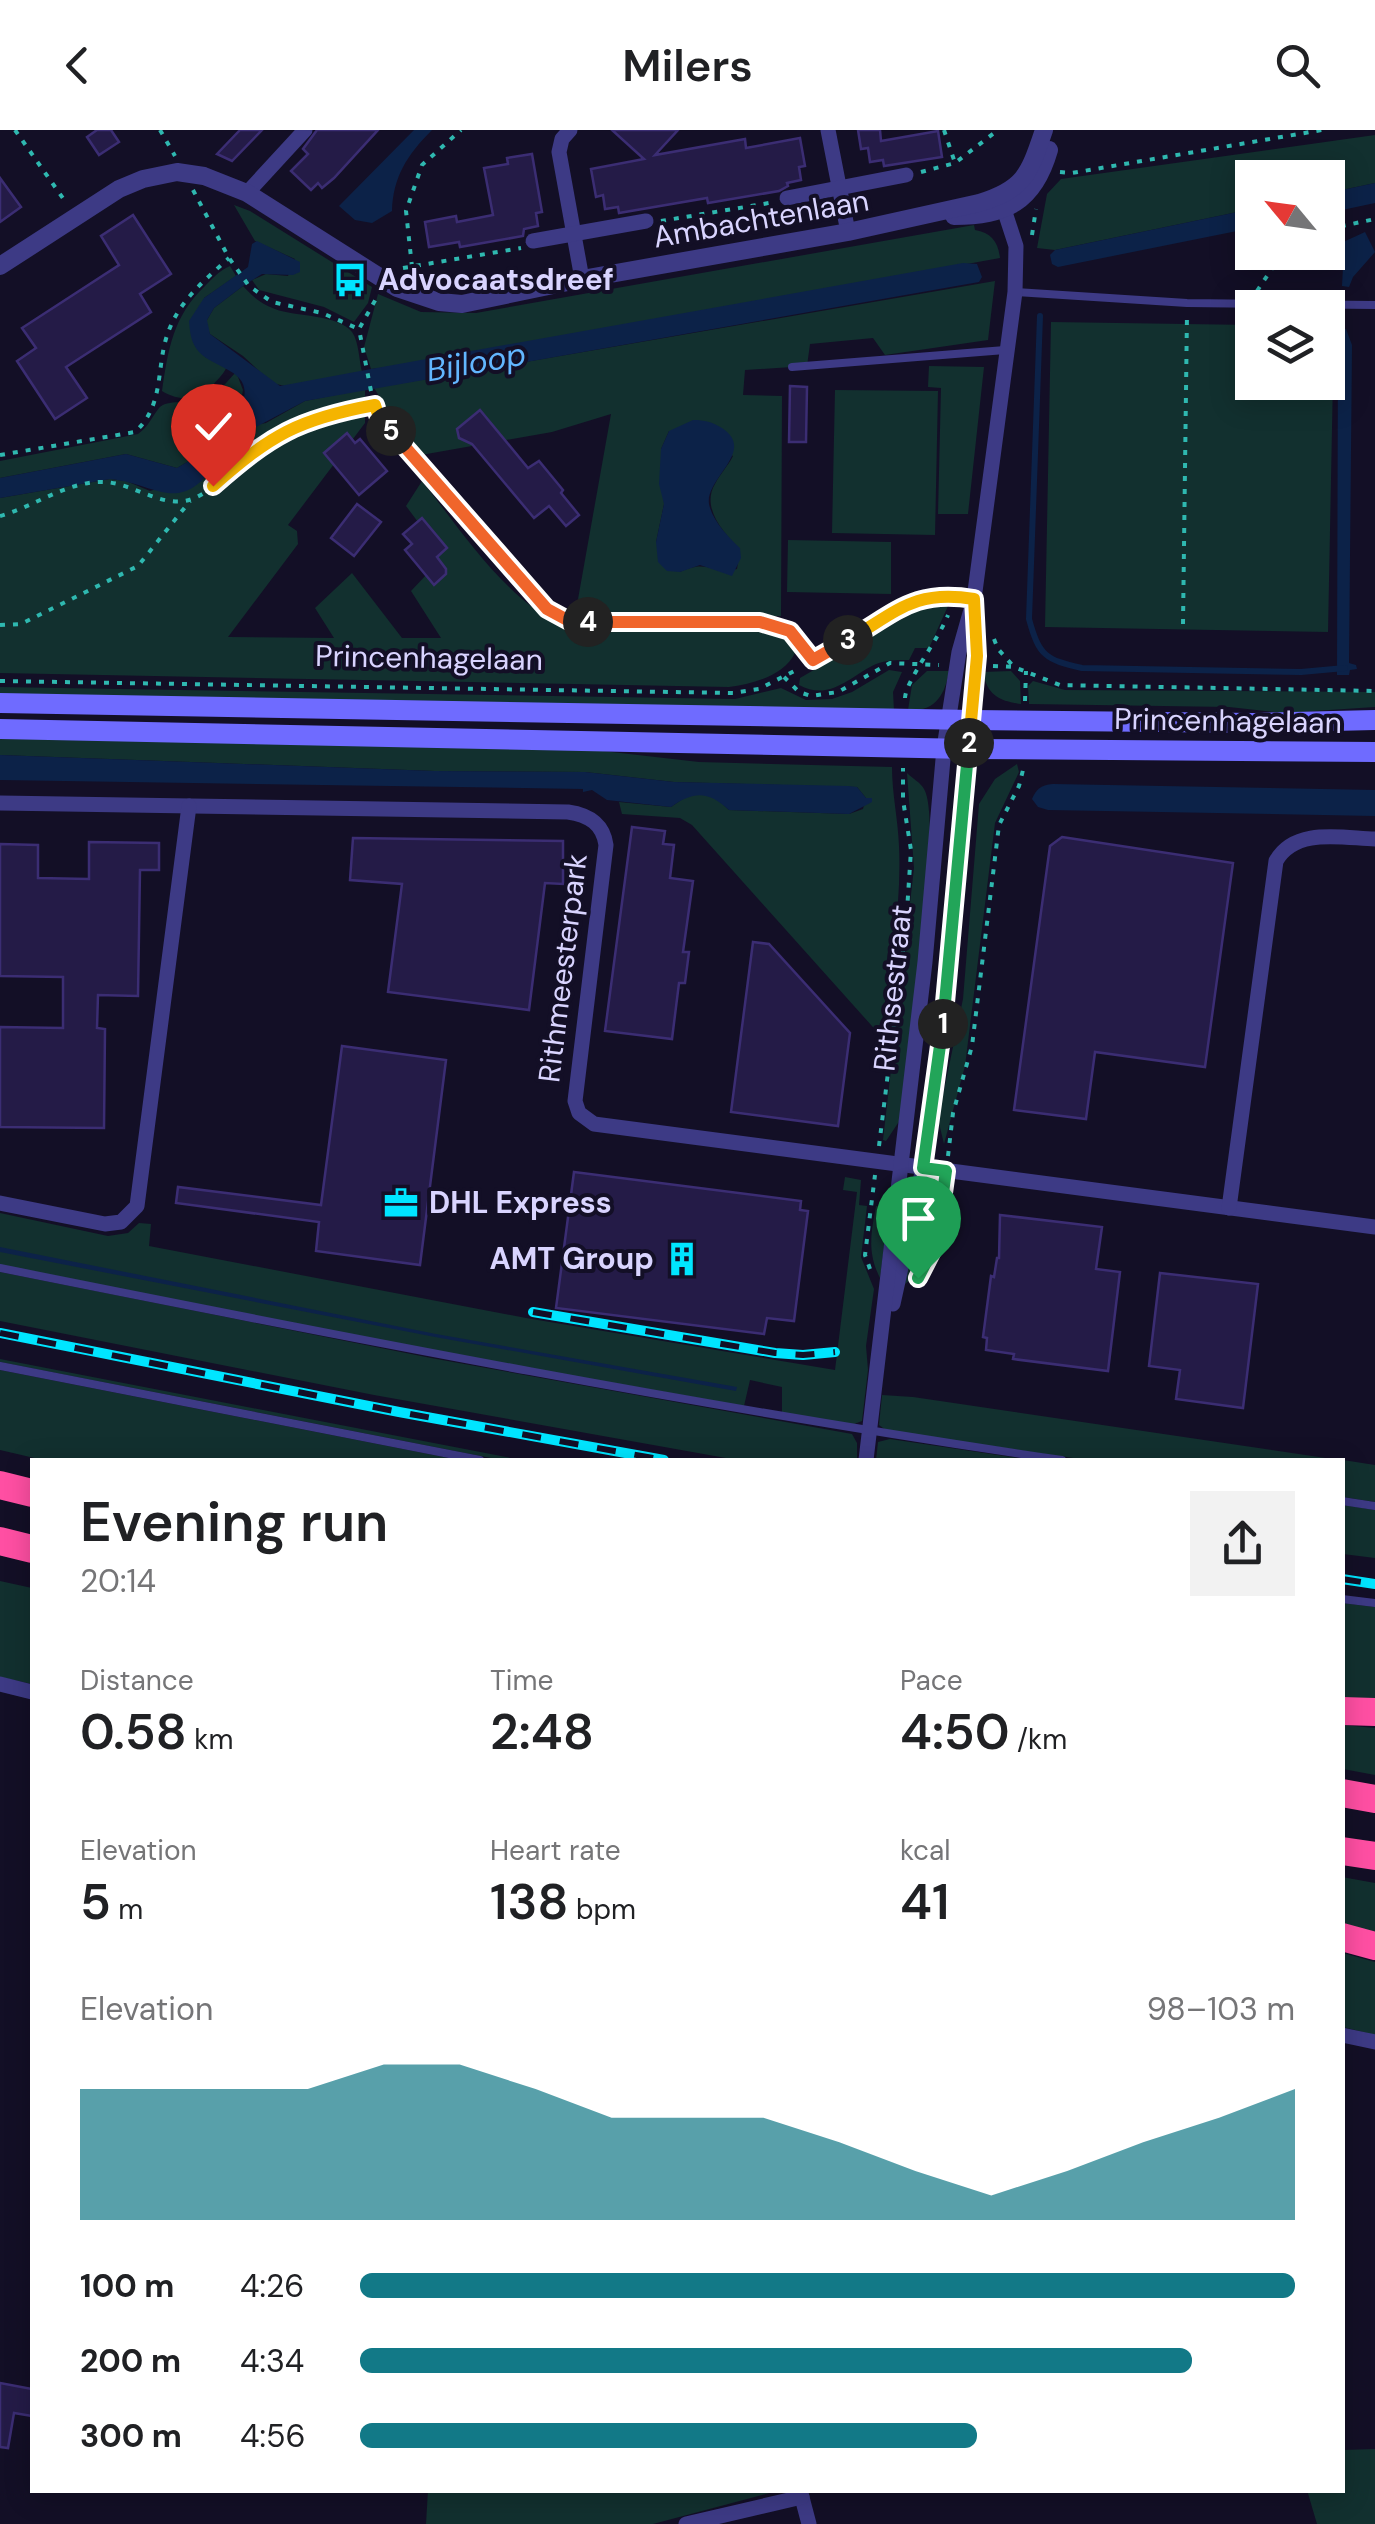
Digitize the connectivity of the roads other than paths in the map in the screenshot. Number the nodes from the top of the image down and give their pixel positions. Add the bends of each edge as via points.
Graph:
1 (305, 130) edge
2 (570, 130) edge
3 (828, 130) edge
4 (1044, 130) edge
5 (1052, 130) edge
6 (906, 175) road end
7 (838, 188) junction
8 (247, 192) junction
9 (787, 198) road end
10 (1002, 203) junction
11 (646, 221) road end
12 (848, 232) junction
13 (574, 234) junction
14 (533, 241) road end
15 (0, 265) edge
16 (582, 279) junction
17 (1014, 292) junction
18 (1375, 305) edge
19 (1005, 350) junction
20 (792, 367) dead end
21 (375, 405) road end
22 (974, 599) junction
23 (0, 703) edge
24 (948, 719) junction
25 (972, 720) junction
26 (1375, 720) edge
27 (0, 729) edge
28 (944, 748) junction
29 (968, 748) junction
30 (1375, 752) edge
31 (0, 803) edge
32 (189, 806) junction
33 (1375, 839) edge
34 (900, 1164) junction
35 (923, 1168) junction
36 (0, 1203) edge
37 (1229, 1208) junction
38 (1375, 1227) edge
39 (0, 1268) edge
40 (0, 1366) edge
41 (876, 1385) junction
42 (869, 1432) junction
43 (470, 1458) edge
44 (866, 1458) edge
45 (1048, 1458) edge
46 (0, 1485) edge
47 (30, 1492) edge
48 (1345, 1501) edge
49 (1375, 1506) edge
50 (0, 1541) edge
51 (30, 1548) edge
52 (1345, 1599) edge
53 (1375, 1603) edge
54 (0, 1684) edge
55 (30, 1692) edge
56 (1345, 1710) edge
57 (1375, 1712) edge
58 (1345, 1794) edge
59 (1375, 1799) edge
60 (1345, 1851) edge
61 (1375, 1856) edge
62 (1345, 1938) edge
63 (1375, 1946) edge
64 (1345, 2036) edge
65 (1375, 2042) edge
66 (801, 2494) edge
67 (686, 2524) edge
68 (809, 2524) edge

1 - 8 street
2 - 13 street via 559,152
3 - 7 street
4 - 10 street via 1026,178
5 - 10 street via 1044,166 1029,192
6 - 7 street
7 - 9 street
7 - 12 street
8 - 15 street, Ambachtenlaan via 185,172 159,174 134,182
8 - 16 street, Ambachtenlaan via 417,296 462,304
10 - 12 street, Ambachtenlaan via 978,216 934,215
10 - 17 street, Rithsestraat via 1016,246
11 - 13 street
12 - 16 street, Ambachtenlaan
13 - 14 street
13 - 16 street
17 - 18 lane via 1187,304
17 - 19 street, Rithsestraat
19 - 20 lane
19 - 22 street, Rithsestraat
21 - 22 street via 380,421 547,609 571,622 760,622 790,631 813,660 920,598
22 - 24 street, Rithsestraat
22 - 25 street, Rithsestraat
23 - 24 main road, Princenhagelaan
24 - 25 main road, Princenhagelaan
24 - 28 street, Rithsestraat
25 - 26 main road, Princenhagelaan
25 - 29 street, Rithsestraat
27 - 28 main road, Princenhagelaan
28 - 29 main road, Princenhagelaan
28 - 34 street, Rithsestraat
29 - 30 main road, Princenhagelaan
29 - 35 street, Rithsestraat
31 - 32 street, Rithmeesterpark
32 - 34 street, Rithmeesterpark via 584,815 597,824 606,846 579,1113 601,1126
32 - 36 street via 137,1206 121,1222 105,1224
33 - 37 street via 1302,839 1288,844 1276,861
34 - 35 street, Rithmeesterpark
34 - 41 street, Rithsestraat
35 - 37 street, Rithmeesterpark
35 - 41 street, Rithsestraat
37 - 38 street, Rithmeesterpark
39 - 42 lane
40 - 43 lane
41 - 42 street, Rithsestraat
42 - 44 street, Rithsestraat
42 - 45 lane
46 - 47 highway
48 - 49 lane
50 - 51 highway
52 - 53 lane
54 - 55 street
56 - 57 highway
58 - 59 highway
60 - 61 highway
62 - 63 highway
64 - 65 street
66 - 67 street
66 - 68 street

